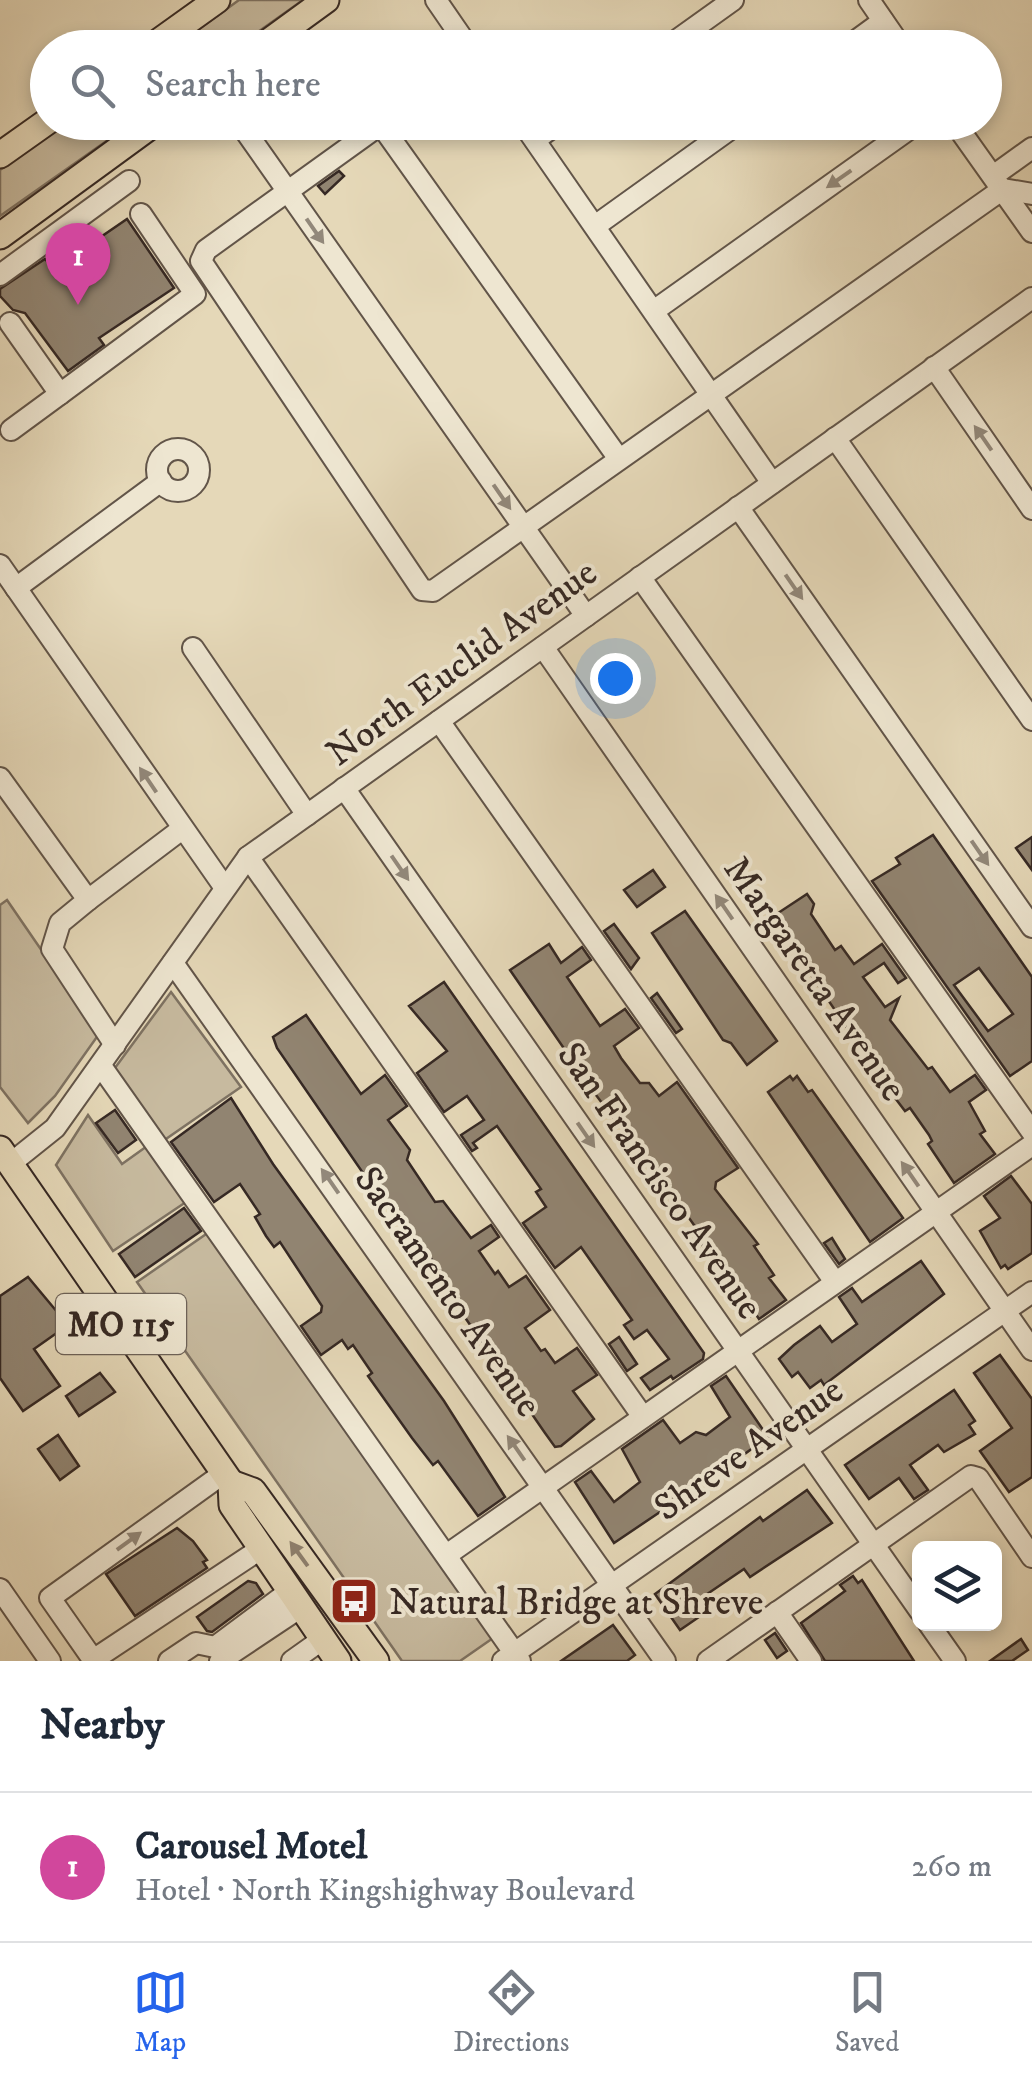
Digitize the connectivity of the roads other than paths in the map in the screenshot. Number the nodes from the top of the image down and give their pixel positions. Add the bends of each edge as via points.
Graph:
1 (217, 0) edge
2 (326, 0) edge
3 (436, 0) edge
4 (734, 0) edge
5 (869, 0) edge
6 (883, 21) junction
7 (176, 30) edge
8 (285, 30) edge
9 (457, 30) edge
10 (692, 30) edge
11 (871, 30) edge
12 (889, 30) edge
13 (30, 134) edge
14 (131, 140) edge
15 (252, 140) edge
16 (360, 140) edge
17 (394, 140) edge
18 (534, 140) edge
19 (715, 140) edge
20 (894, 140) edge
21 (967, 140) edge
22 (1032, 148) edge
23 (0, 155) edge
24 (129, 181) dead end
25 (998, 182) junction
26 (70, 184) junction
27 (287, 190) junction
28 (1032, 194) edge
29 (89, 210) junction
30 (141, 214) dead end
31 (595, 226) junction
32 (1032, 232) edge
33 (0, 236) edge
34 (0, 274) edge
35 (1031, 301) edge
36 (655, 310) junction
37 (10, 323) dead end
38 (934, 368) junction
39 (60, 394) junction
40 (712, 394) junction
41 (11, 430) dead end
42 (835, 438) junction
43 (619, 458) junction
44 (161, 481) dead end
45 (772, 483) junction
46 (738, 507) junction
47 (1032, 509) edge
48 (524, 528) junction
49 (0, 566) edge
50 (640, 577) junction
51 (16, 588) junction
52 (586, 616) junction
53 (543, 646) junction
54 (194, 648) dead end
55 (440, 720) junction
56 (1032, 720) edge
57 (0, 778) edge
58 (344, 788) junction
59 (307, 815) junction
60 (182, 830) junction
61 (248, 857) junction
62 (225, 888) junction
63 (88, 900) junction
64 (1032, 927) edge
65 (174, 963) junction
66 (116, 1045) junction
67 (101, 1066) junction
68 (1032, 1132) edge
69 (1032, 1145) edge
70 (5, 1156) edge
71 (936, 1211) junction
72 (835, 1282) junction
73 (1032, 1292) edge
74 (1005, 1311) junction
75 (1032, 1350) edge
76 (738, 1351) junction
77 (643, 1417) junction
78 (807, 1450) junction
79 (228, 1478) junction
80 (543, 1487) junction
81 (874, 1545) junction
82 (262, 1548) junction
83 (448, 1554) junction
84 (1032, 1557) edge
85 (612, 1585) junction
86 (0, 1590) edge
87 (296, 1600) junction
88 (912, 1600) edge
89 (777, 1612) junction
90 (933, 1631) edge
91 (323, 1640) junction
92 (513, 1658) edge
93 (93, 1660) edge
94 (50, 1661) edge
95 (168, 1661) edge
96 (220, 1661) edge
97 (292, 1661) edge
98 (338, 1661) edge
99 (354, 1661) edge
100 (376, 1661) edge
101 (664, 1661) edge
102 (708, 1661) edge
103 (811, 1661) edge
104 (955, 1661) edge

1 - 7 main road
2 - 8 main road
3 - 9 street
4 - 10 street
5 - 6 street
6 - 11 street
6 - 12 street
13 - 23 main road
14 - 26 main road
15 - 27 street
16 - 27 street
17 - 43 street
18 - 31 street
19 - 31 street
20 -> 36 street
21 - 25 street
22 - 25 street
24 - 29 street
25 - 28 street
25 - 32 street
25 - 40 street
26 - 29 street
26 - 33 main road
27 -> 48 street
27 - 48 street via 206,250 202,261 422,590 433,591
29 - 34 street
30 - 39 street via 195,294
31 - 36 street
35 - 38 street, North Euclid Avenue
36 - 40 street
37 - 39 street
38 - 42 street, North Euclid Avenue
47 -> 38 street
39 - 41 street
40 - 43 street
40 - 45 street
42 - 45 street, North Euclid Avenue
42 - 56 street
43 - 48 street
44 - 51 street
45 - 46 street, North Euclid Avenue
46 - 50 street, North Euclid Avenue
46 -> 64 street
48 - 52 street
49 - 51 street
50 - 52 street, North Euclid Avenue
50 - 68 street
60 -> 51 street
52 - 53 street, North Euclid Avenue
53 - 55 street, North Euclid Avenue
71 -> 53 street, Margaretta Avenue
54 - 59 street
55 - 58 street, North Euclid Avenue
55 - 72 street
57 - 63 street
58 - 59 street, North Euclid Avenue
58 -> 76 street, San Francisco Avenue
59 - 61 street, North Euclid Avenue
60 - 62 street
60 - 63 street
61 - 62 street, North Euclid Avenue
61 - 77 street
62 - 65 street, North Euclid Avenue
63 - 66 street via 60,923 52,949
65 - 66 street, North Euclid Avenue
80 -> 65 street, Sacramento Avenue
66 - 67 street, North Euclid Avenue
67 - 70 street, North Euclid Avenue via 45,1139
67 - 83 street
69 - 71 street
70 - 79 main road, MO 115
71 - 72 street
71 - 74 street, Margaretta Avenue
72 - 76 street
73 - 74 street, Shreve Avenue
74 - 75 street, Margaretta Avenue
74 - 78 street, Shreve Avenue
76 - 77 street
76 - 78 street, San Francisco Avenue
77 - 80 street
78 - 81 street, San Francisco Avenue
78 - 85 street, Shreve Avenue
79 - 82 main road, MO 115 via 232,1505
93 -> 79 street via 50,1598
100 -> 79 main road via 253,1491
80 - 83 street
80 - 85 street, Sacramento Avenue
81 - 84 street via 975,1476
81 - 88 street, San Francisco Avenue
81 - 89 street
82 - 87 main road, MO 115
82 - 93 street
83 - 92 street
85 - 92 street, Shreve Avenue
85 - 101 street, Sacramento Avenue
86 - 94 street
87 - 91 main road, MO 115
87 - 95 street via 214,1647 196,1643
87 - 96 street
87 - 99 main road via 322,1619
89 - 102 street
89 - 103 street
90 - 104 street
91 - 97 street
91 - 98 main road, MO 115

